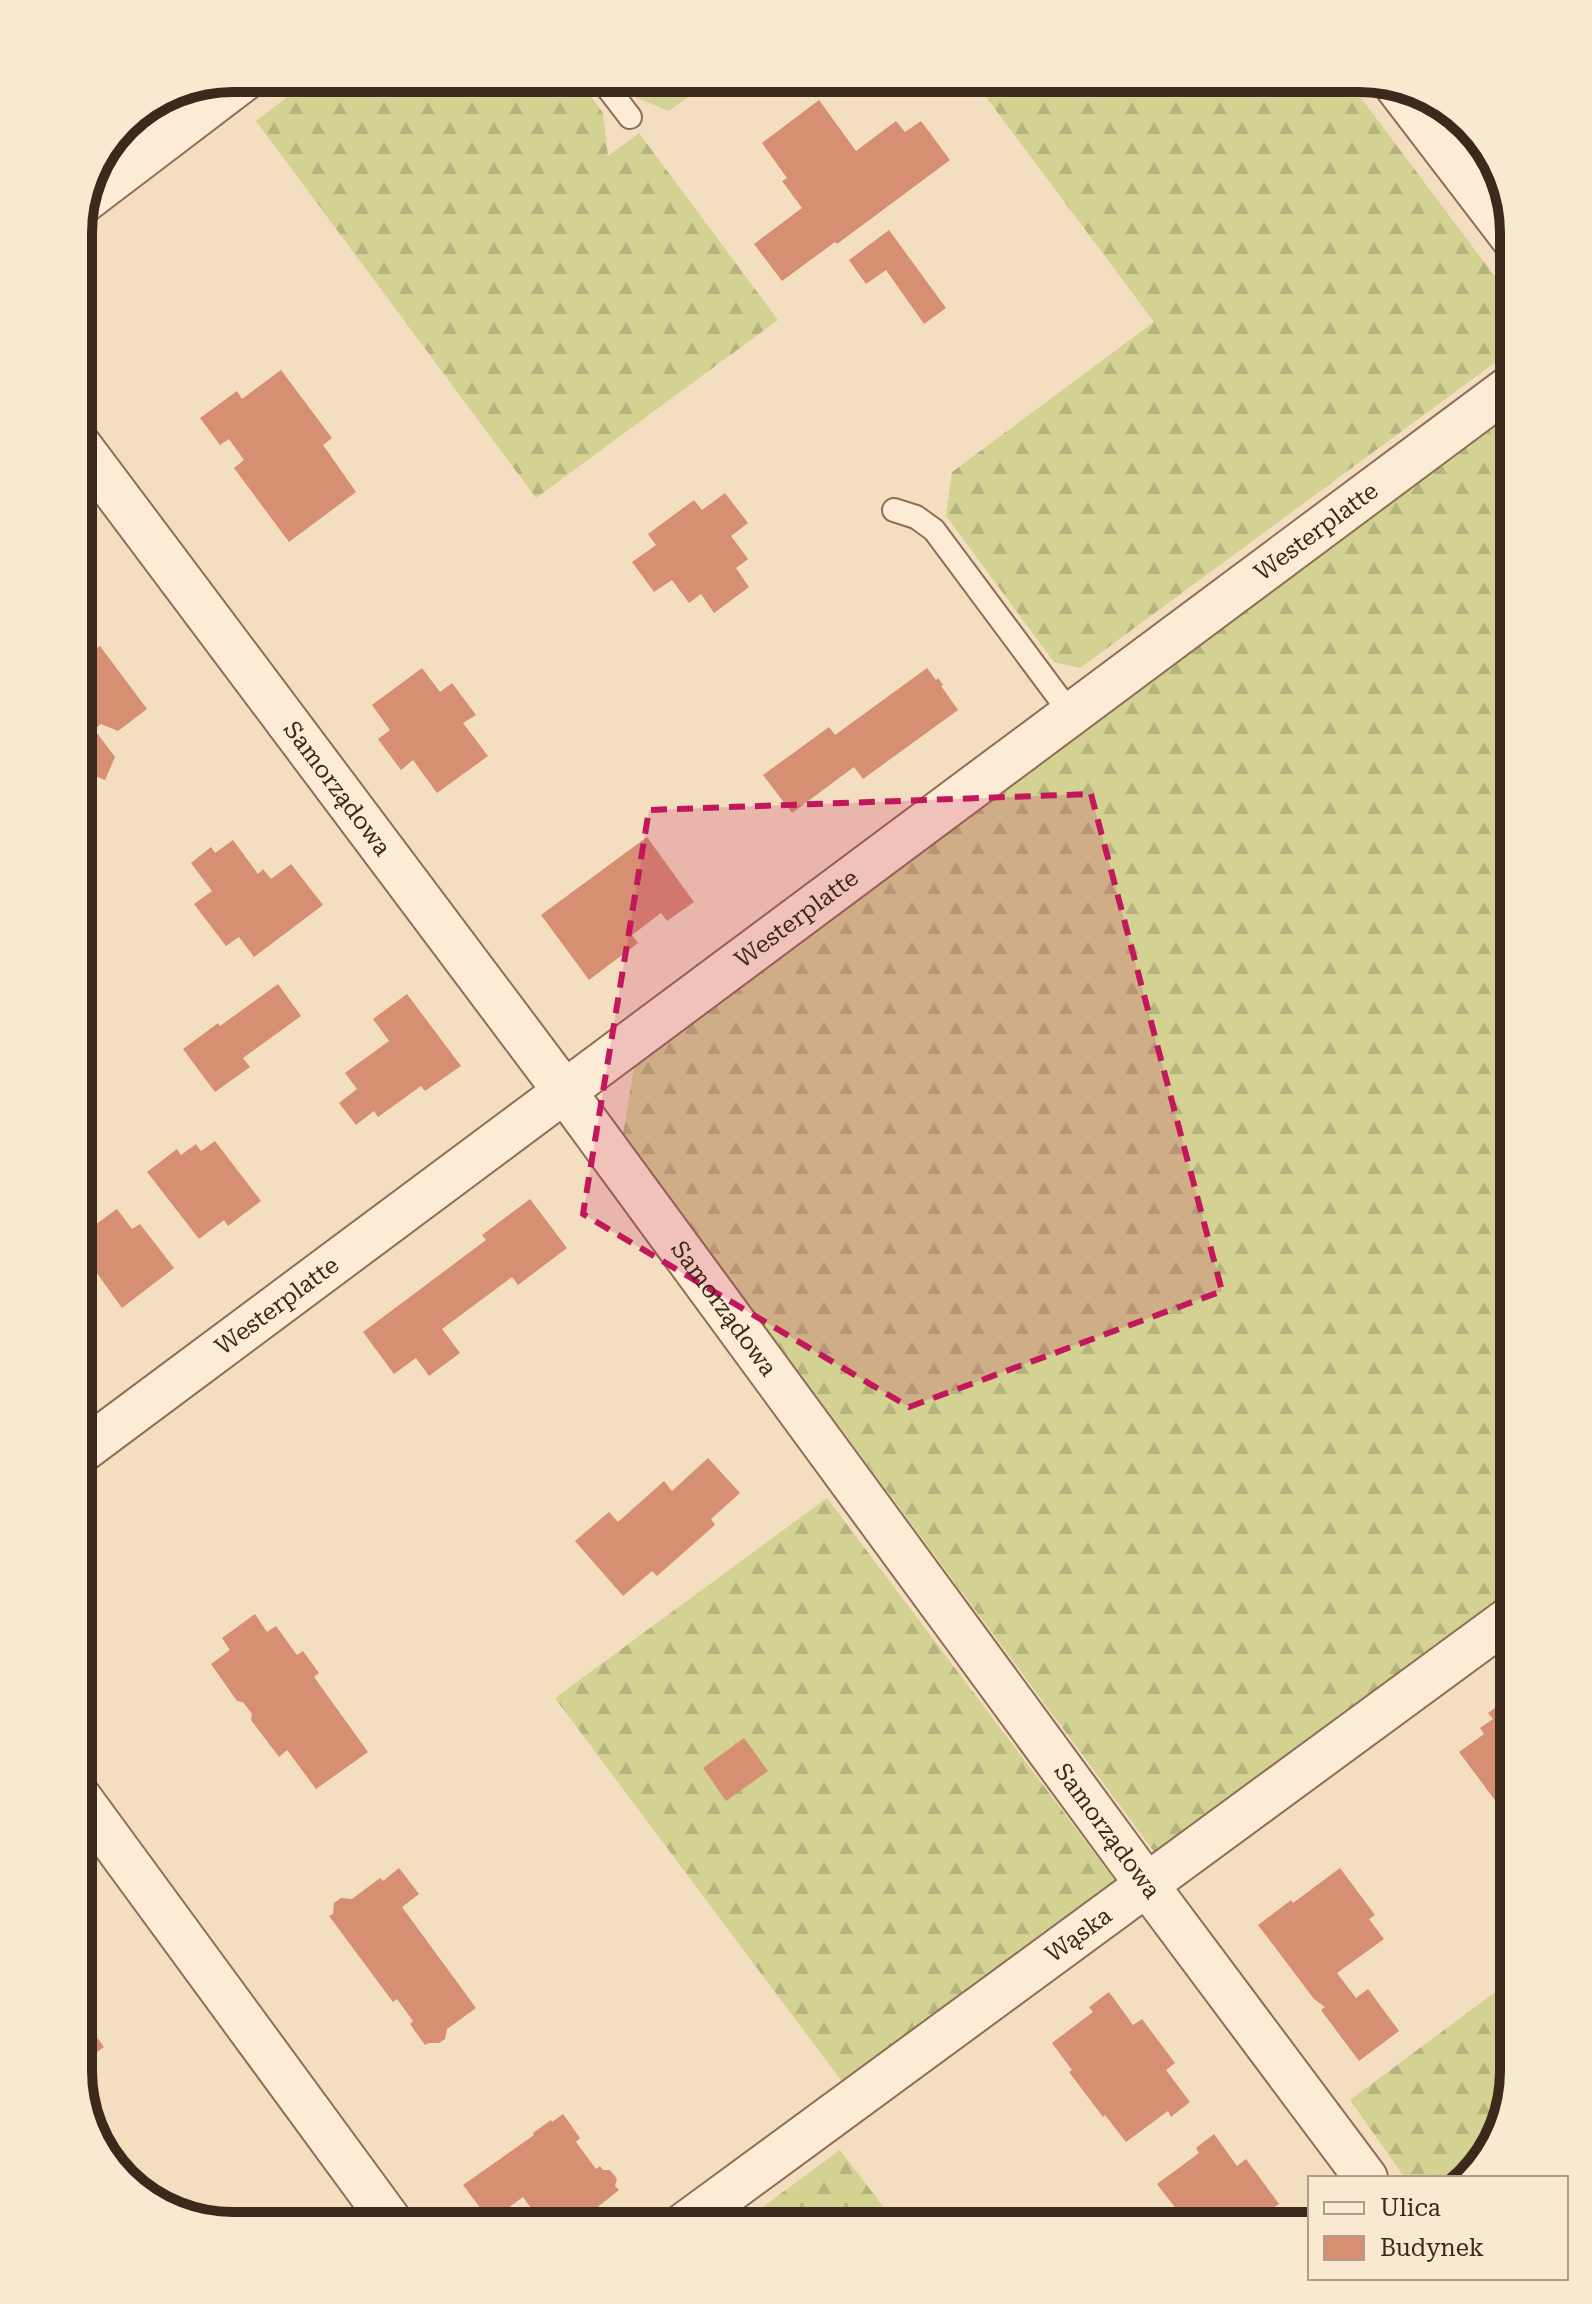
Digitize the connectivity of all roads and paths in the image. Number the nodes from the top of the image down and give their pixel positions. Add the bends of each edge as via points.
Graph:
1 (227, 92) edge
2 (611, 92) edge
3 (1408, 101) edge
4 (630, 117) dead end
5 (99, 190) edge
6 (1499, 221) edge
7 (1500, 394) edge
8 (92, 462) edge
9 (894, 510) dead end
10 (1071, 714) junction
11 (565, 1092) junction
12 (92, 1444) edge
13 (1500, 1625) edge
14 (92, 1814) edge
15 (1147, 1885) junction
16 (1365, 2176) edge
17 (384, 2212) edge
18 (701, 2212) edge

1 - 5 street
2 - 4 lane
3 - 6 street
7 - 10 street, Westerplatte
8 - 11 street, Samorządowa
9 - 10 lane via 934,530
10 - 11 street, Westerplatte
11 - 12 street, Westerplatte
11 - 15 street, Samorządowa
13 - 15 street, Wąska
14 - 17 street
15 - 16 street, Samorządowa
15 - 18 street, Wąska

